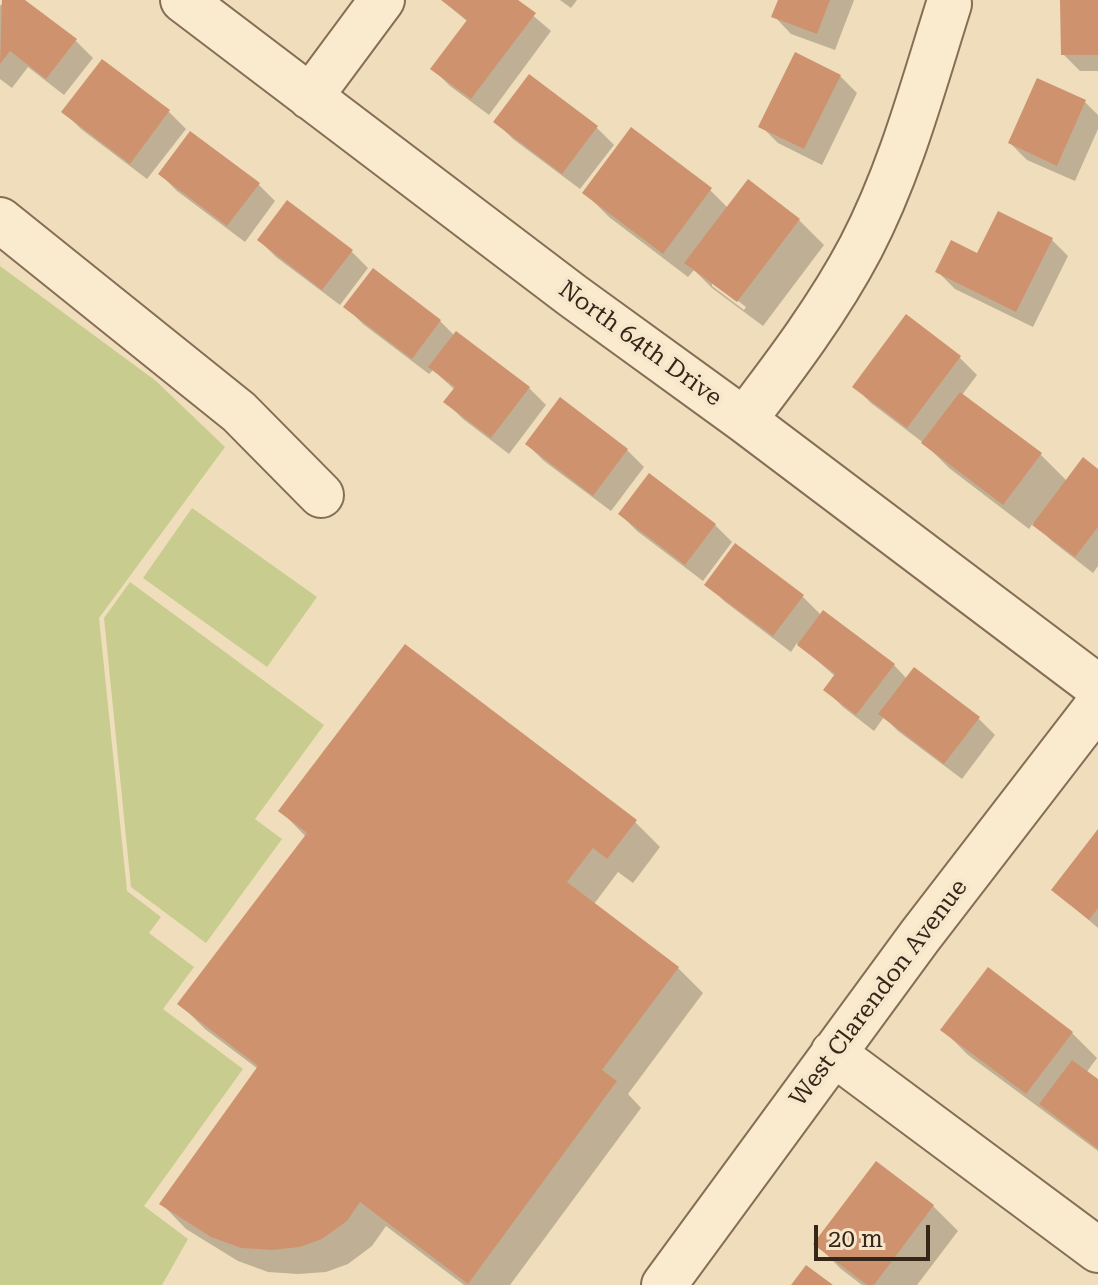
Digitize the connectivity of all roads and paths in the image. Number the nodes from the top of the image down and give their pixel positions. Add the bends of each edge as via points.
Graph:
1 (183, 0) edge
2 (382, 0) edge
3 (949, 4) dead end
4 (310, 97) junction
5 (0, 220) edge
6 (744, 420) junction
7 (321, 495) dead end
8 (1098, 687) edge
9 (1098, 705) edge
10 (833, 1053) junction
11 (1098, 1250) edge
12 (664, 1285) edge

1 - 4 street, North 64th Drive
2 - 4 street
3 - 6 street via 903,150 861,247 797,350
4 - 6 street, North 64th Drive
5 - 7 street via 239,412
6 - 8 street, North 64th Drive
9 - 10 street, West Clarendon Avenue
10 - 11 street
10 - 12 street, West Clarendon Avenue

